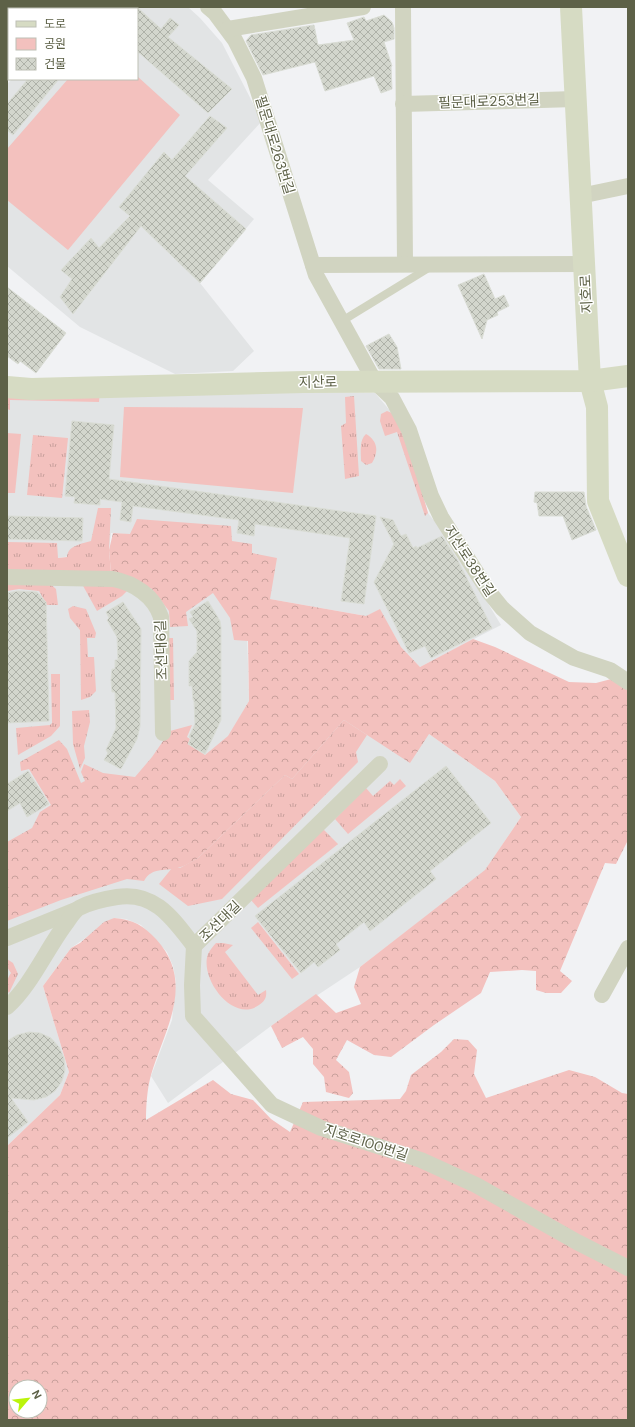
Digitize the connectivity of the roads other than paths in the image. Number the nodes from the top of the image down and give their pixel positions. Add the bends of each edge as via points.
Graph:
1 (208, 7) edge
2 (363, 7) edge
3 (403, 7) edge
4 (571, 7) edge
5 (331, 10) edge
6 (228, 29) junction
7 (575, 98) junction
8 (403, 104) junction
9 (628, 186) edge
10 (580, 196) junction
11 (405, 264) junction
12 (584, 264) junction
13 (313, 265) junction
14 (434, 265) junction
15 (342, 321) junction
16 (628, 376) edge
17 (590, 381) junction
18 (375, 382) junction
19 (7, 387) edge
20 (628, 576) edge
21 (7, 577) edge
22 (628, 682) edge
23 (163, 733) dead end
24 (380, 764) dead end
25 (78, 909) junction
26 (7, 938) edge
27 (194, 946) junction
28 (628, 948) edge
29 (602, 995) dead end
30 (7, 1007) edge
31 (628, 1268) edge

1 - 6 street, 필문대로263번길
2 - 5 street
3 - 8 street
4 - 7 street, 지호로
5 - 6 street
6 - 13 street, 필문대로263번길 via 254,78
7 - 8 street, 필문대로253번길
7 - 10 street, 지호로
8 - 11 street
9 - 10 street
10 - 12 street, 지호로
11 - 13 street
11 - 14 street
12 - 14 street
12 - 17 street, 지호로
13 - 15 street, 필문대로263번길
14 - 15 lane
15 - 18 street, 필문대로263번길
16 - 17 street, 지산로
17 - 18 street, 지산로
17 - 20 street, 지호로 via 597,407 598,501
18 - 19 street, 지산로 via 31,389
18 - 22 street, 지산로38번길 via 392,398 408,430 441,517 502,608 530,633 574,658 610,670
21 - 23 street, 조선대6길 via 113,579 138,588 149,598 158,607 161,617
24 - 27 street, 조선대길
25 - 26 street
25 - 27 street, 조선대길 via 103,899 123,896 144,898 161,908 176,922
25 - 30 street, 조선대길
27 - 31 street, 지호로100번길 via 193,1016 272,1105 321,1128 421,1160 476,1185
28 - 29 street

